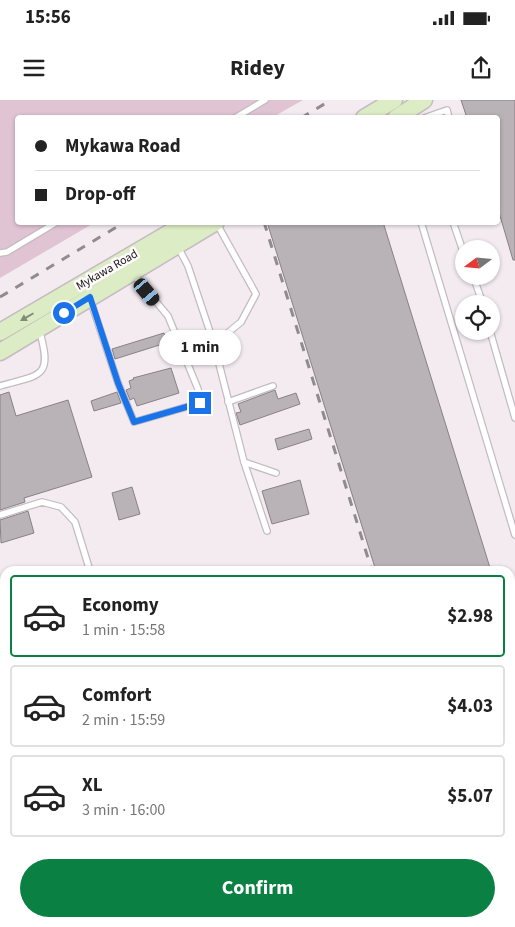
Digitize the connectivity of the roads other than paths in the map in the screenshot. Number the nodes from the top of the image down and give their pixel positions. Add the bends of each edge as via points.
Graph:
1 (265, 100) edge
2 (397, 110) edge
3 (421, 110) edge
4 (240, 115) edge
5 (376, 115) edge
6 (449, 115) edge
7 (52, 225) edge
8 (185, 225) edge
9 (208, 225) edge
10 (218, 225) edge
11 (422, 225) edge
12 (454, 225) edge
13 (173, 239) junction
14 (459, 240) edge
15 (0, 253) edge
16 (132, 273) junction
17 (90, 297) junction
18 (0, 332) edge
19 (40, 335) junction
20 (493, 340) edge
21 (214, 344) junction
22 (0, 352) edge
23 (0, 386) edge
24 (273, 386) dead end
25 (228, 402) junction
26 (515, 418) edge
27 (244, 462) junction
28 (276, 473) dead end
29 (0, 515) edge
30 (267, 531) dead end
31 (515, 535) edge
32 (88, 566) edge

1 - 4 lane
2 - 3 main road
2 - 5 main road
3 - 6 lane via 447,110
7 - 15 lane
8 - 13 main road, Mykawa Road
9 - 13 main road, Mykawa Road
10 - 21 lane via 256,294 241,322
11 - 31 lane
12 - 14 lane
13 - 16 main road, Mykawa Road
13 -> 18 main road, Mykawa Road
13 - 21 lane via 188,266
16 - 17 main road, Mykawa Road
16 - 17 lane via 168,316 198,389 200,403 134,422
17 - 19 main road, Mykawa Road
19 - 22 main road, Mykawa Road
19 - 23 lane via 45,364 42,371
20 - 26 lane
21 - 25 lane
24 - 25 lane
25 - 27 lane
27 - 28 lane
27 - 30 lane
29 - 32 lane via 42,502 61,506 75,522

